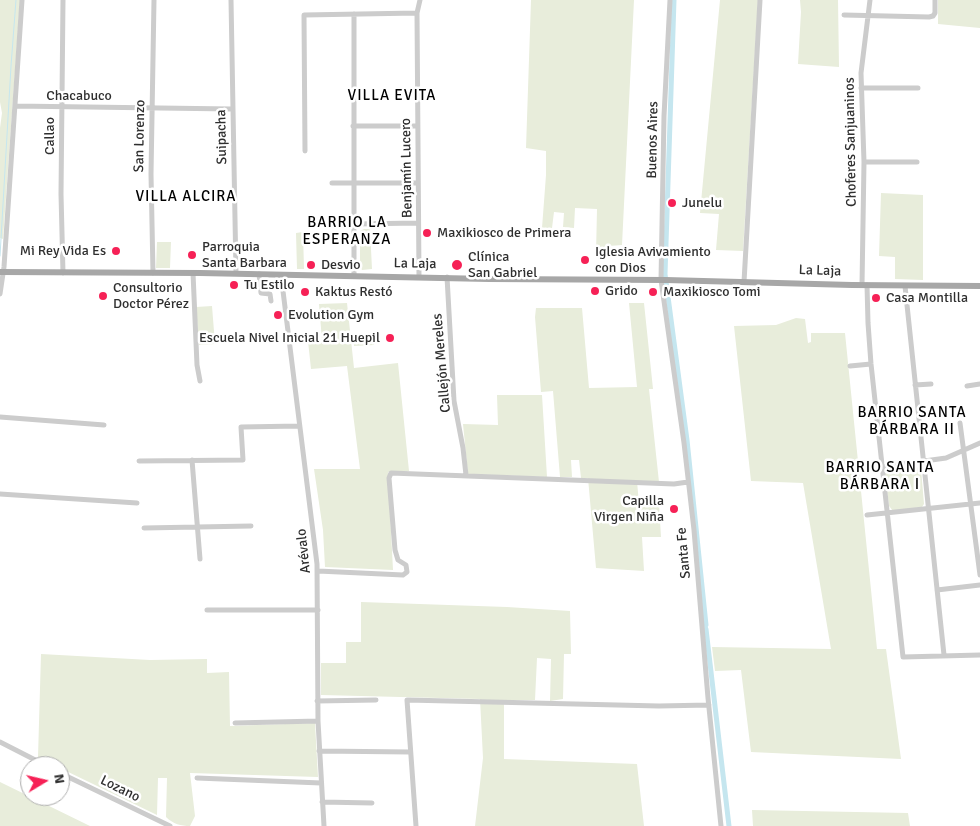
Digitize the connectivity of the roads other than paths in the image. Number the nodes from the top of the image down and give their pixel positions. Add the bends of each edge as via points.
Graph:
1 (22, 0) edge
2 (63, 0) edge
3 (154, 0) edge
4 (231, 0) edge
5 (420, 0) edge
6 (670, 0) edge
7 (760, 0) edge
8 (870, 0) edge
9 (935, 0) edge
10 (417, 13) junction
11 (354, 14) junction
12 (869, 14) junction
13 (844, 15) dead end
14 (861, 88) junction
15 (918, 88) dead end
16 (15, 106) junction
17 (62, 107) junction
18 (151, 108) junction
19 (232, 109) junction
20 (353, 126) junction
21 (417, 126) junction
22 (305, 150) dead end
23 (864, 162) junction
24 (917, 162) dead end
25 (332, 183) dead end
26 (354, 183) junction
27 (418, 183) junction
28 (418, 223) junction
29 (355, 224) junction
30 (2, 272) edge
31 (63, 272) junction
32 (153, 273) junction
33 (193, 273) junction
34 (236, 273) junction
35 (259, 274) junction
36 (281, 275) junction
37 (354, 276) junction
38 (419, 277) junction
39 (447, 278) junction
40 (665, 280) junction
41 (744, 282) junction
42 (865, 285) junction
43 (904, 286) junction
44 (980, 286) edge
45 (0, 294) edge
46 (271, 301) dead end
47 (871, 364) junction
48 (850, 366) dead end
49 (200, 381) dead end
50 (931, 384) dead end
51 (980, 384) edge
52 (915, 385) junction
53 (967, 386) dead end
54 (0, 418) edge
55 (960, 423) dead end
56 (104, 425) dead end
57 (300, 426) junction
58 (980, 443) edge
59 (964, 450) junction
60 (192, 460) junction
61 (140, 461) dead end
62 (923, 462) junction
63 (881, 467) junction
64 (466, 475) junction
65 (688, 482) junction
66 (0, 494) edge
67 (137, 504) dead end
68 (971, 504) junction
69 (980, 504) edge
70 (928, 509) junction
71 (887, 513) junction
72 (867, 515) dead end
73 (251, 526) dead end
74 (197, 527) junction
75 (144, 528) dead end
76 (200, 559) dead end
77 (318, 571) junction
78 (980, 575) edge
79 (980, 585) edge
80 (937, 590) junction
81 (207, 610) dead end
82 (318, 610) junction
83 (944, 655) junction
84 (980, 655) edge
85 (376, 700) dead end
86 (317, 701) junction
87 (709, 705) junction
88 (318, 721) junction
89 (235, 723) dead end
90 (0, 742) edge
91 (319, 752) junction
92 (410, 752) junction
93 (27, 756) edge
94 (70, 778) edge
95 (197, 778) dead end
96 (321, 783) junction
97 (322, 802) junction
98 (372, 803) dead end
99 (170, 826) edge
100 (324, 826) edge
101 (416, 826) edge
102 (721, 826) edge

1 - 16 street
2 - 17 street, Callao
3 - 18 street, San Lorenzo
4 - 19 street, Suipacha
5 - 10 street, Benjamín Lucero
6 - 40 street, Buenos Aires via 664,116
7 - 41 street
8 - 12 street, Choferes Sanjuaninos
9 - 12 street via 935,12 929,17
10 - 11 street
10 - 21 street, Benjamín Lucero
11 - 20 street
11 - 22 street via 304,15
12 - 13 street
12 - 14 street, Choferes Sanjuaninos
14 - 15 street
14 - 23 street, Choferes Sanjuaninos
16 - 17 street, Chacabuco
16 - 30 street
17 - 18 street, Chacabuco
17 - 31 street, Callao
18 - 19 street, Chacabuco
18 - 32 street, San Lorenzo
19 - 34 street, Suipacha
20 - 21 street
20 - 26 street
21 - 27 street, Benjamín Lucero
23 - 24 street
23 - 42 street, Choferes Sanjuaninos
25 - 26 street
26 - 27 street
26 - 29 street
27 - 28 street, Benjamín Lucero
28 - 29 street
28 - 38 street, Benjamín Lucero
29 - 37 street
30 - 31 main road, La Laja
30 - 45 street
31 - 32 main road, La Laja
32 - 33 main road, La Laja
33 - 34 main road, La Laja
33 - 49 street
34 - 35 main road, La Laja
35 - 36 main road, La Laja
35 - 46 street via 261,293 270,294
36 - 37 main road, La Laja
36 - 57 street, Arévalo
37 - 38 main road, La Laja
38 - 39 main road, La Laja
39 - 40 main road, La Laja
39 - 64 street, Callejón Mereles via 454,401
40 - 41 main road, La Laja
40 - 65 street, Santa Fe
41 - 42 main road, La Laja
42 - 43 main road, La Laja
42 - 47 street, Choferes Sanjuaninos
43 - 44 main road, La Laja
43 - 52 street
47 - 48 street
47 - 63 street, Choferes Sanjuaninos
50 - 52 street
51 - 53 street
52 - 62 street
54 - 56 street
55 - 59 street
57 - 60 street via 241,427 243,460
57 - 77 street, Arévalo
58 - 59 street
59 - 62 street via 946,458
59 - 68 street
60 - 61 street
60 - 74 street
62 - 63 street
62 - 70 street
63 - 71 street, Choferes Sanjuaninos
64 - 65 street
64 - 77 street via 389,475 396,556 406,566 407,572 403,575
65 - 87 street, Santa Fe
66 - 67 street
68 - 69 street
68 - 70 street
68 - 78 street
70 - 71 street
70 - 80 street
71 - 72 street
71 - 83 street, Choferes Sanjuaninos via 903,657
73 - 74 street
74 - 75 street
74 - 76 street
77 - 82 street, Arévalo
79 - 80 street
80 - 83 street
81 - 82 street
82 - 86 street, Arévalo
83 - 84 street
85 - 86 street
86 - 88 street, Arévalo
87 - 92 street via 407,700
87 - 102 street, Santa Fe
88 - 89 street
88 - 91 street, Arévalo
90 - 93 street
91 - 92 street
91 - 96 street, Arévalo
92 - 101 street
94 - 99 street, Lozano
95 - 96 street
96 - 97 street, Arévalo
97 - 98 street
97 - 100 street, Arévalo

